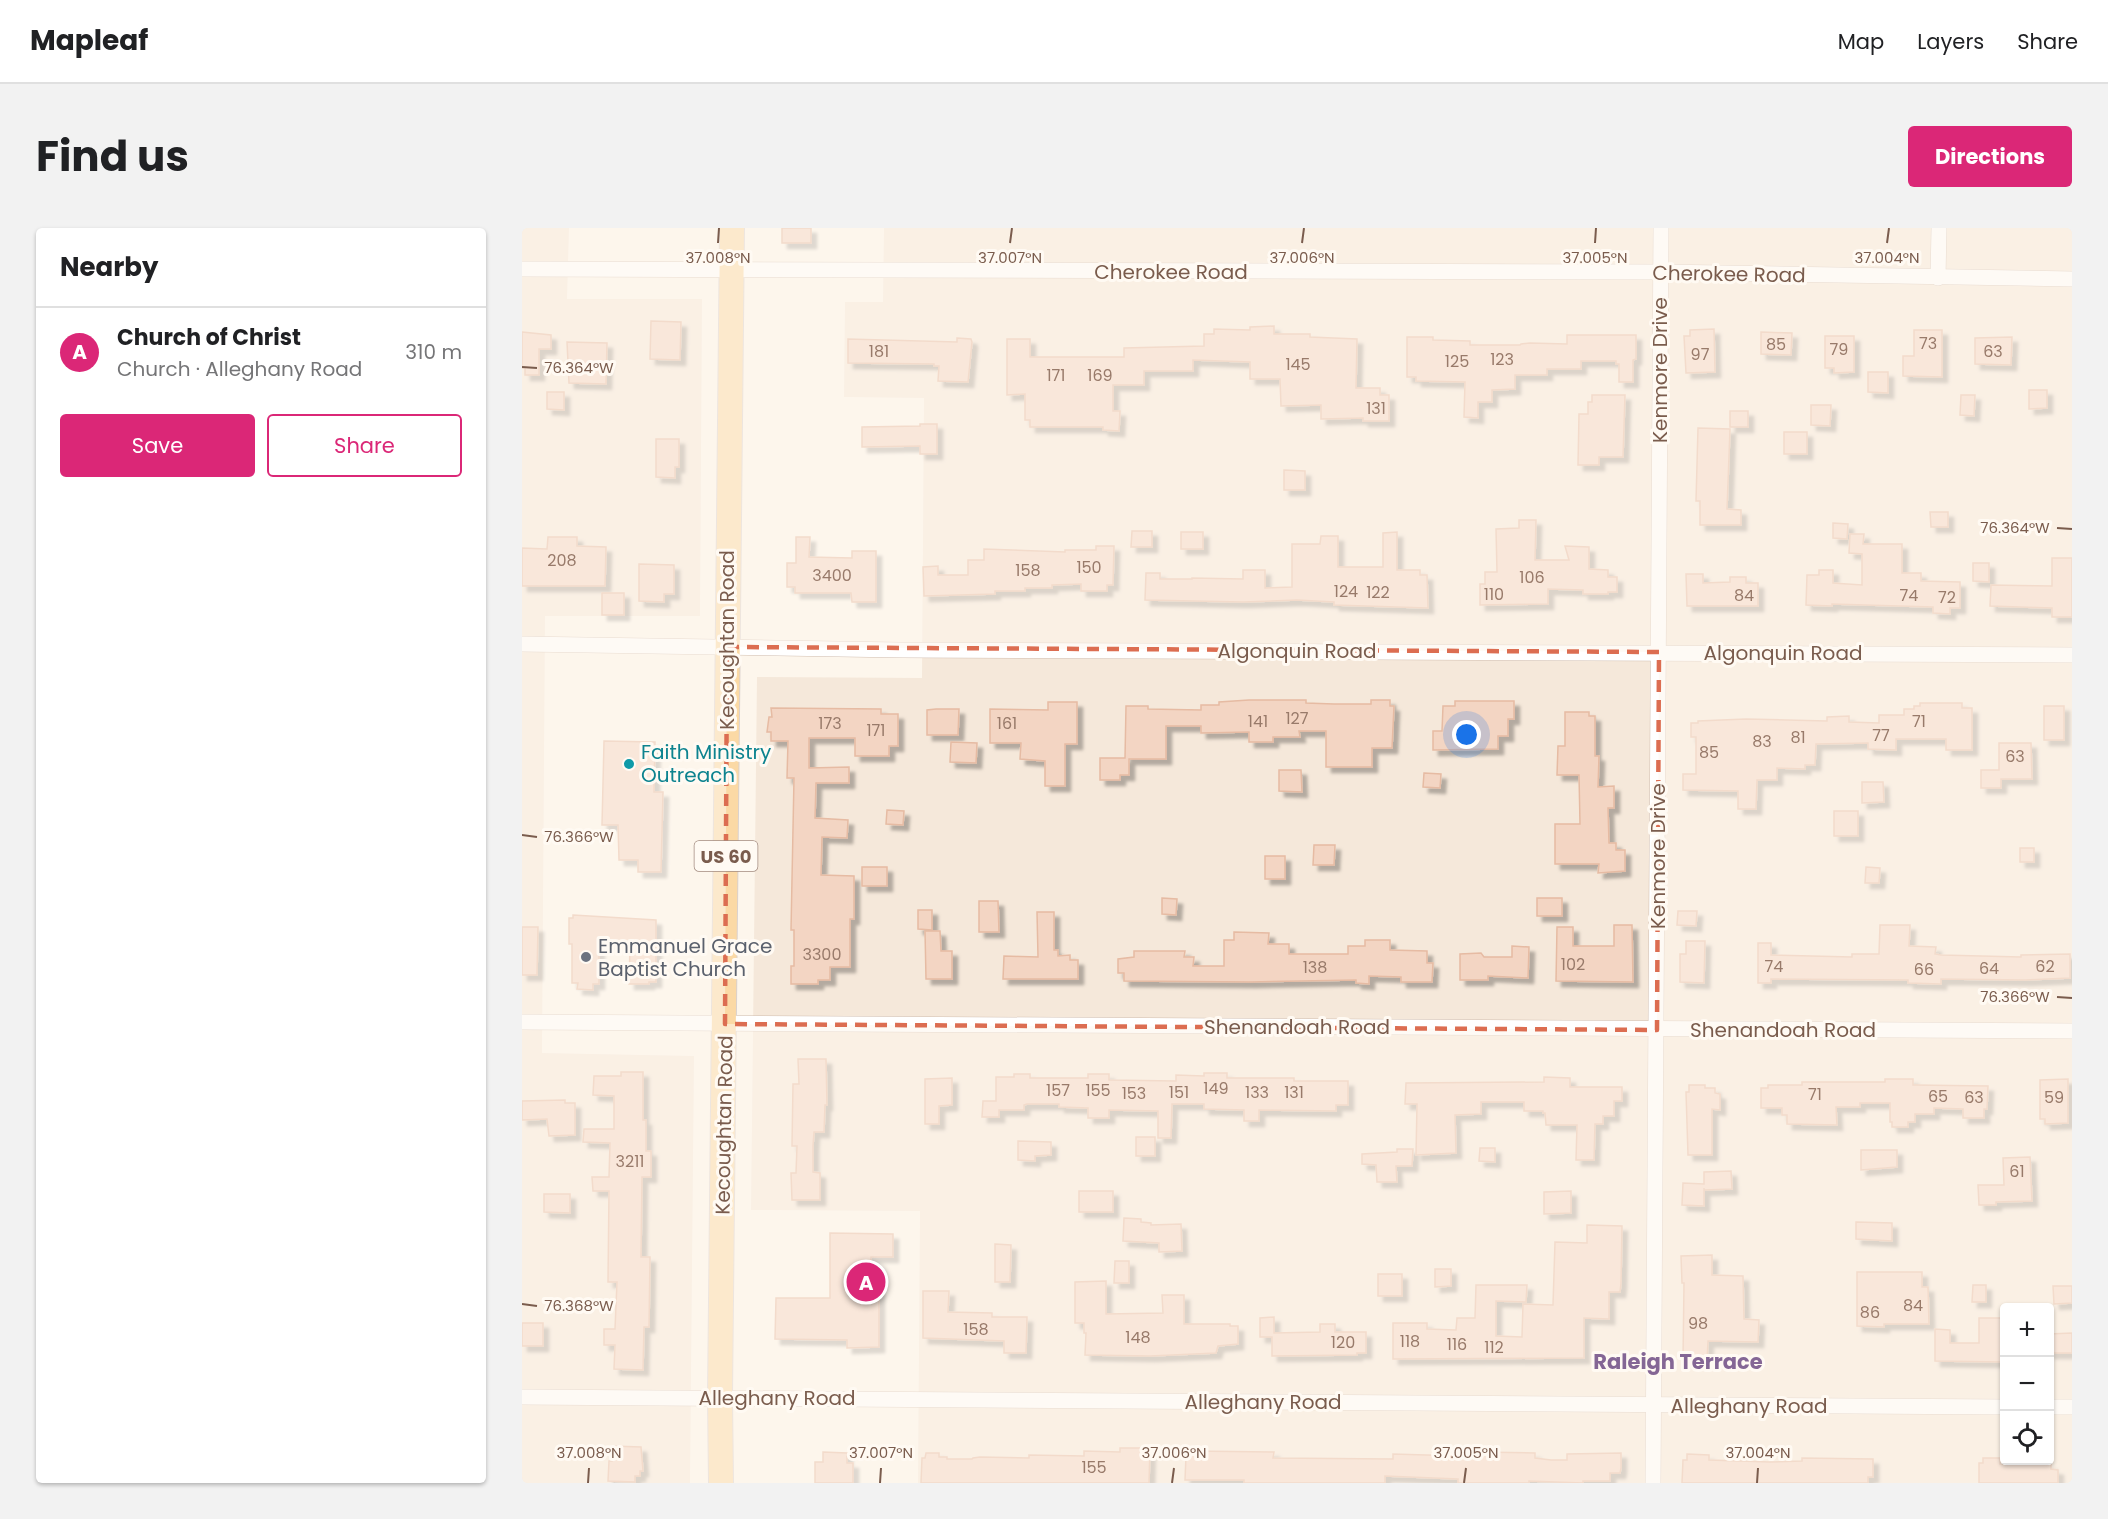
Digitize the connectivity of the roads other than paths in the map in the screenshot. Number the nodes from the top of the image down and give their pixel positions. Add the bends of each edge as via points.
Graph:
1 (732, 228) edge
2 (1661, 228) edge
3 (1939, 228) edge
4 (522, 269) edge
5 (731, 271) junction
6 (1661, 272) junction
7 (1938, 278) junction
8 (2072, 279) edge
9 (522, 644) edge
10 (727, 647) junction
11 (1659, 652) junction
12 (2072, 655) edge
13 (522, 1022) edge
14 (725, 1024) junction
15 (1657, 1030) junction
16 (2072, 1031) edge
17 (522, 1397) edge
18 (720, 1397) junction
19 (1654, 1406) junction
20 (2000, 1407) edge
21 (2054, 1407) edge
22 (2072, 1407) edge
23 (721, 1483) edge
24 (1653, 1483) edge

1 - 5 main road, Kecoughtan Road / US 60
2 - 6 street, Kenmore Drive
3 - 7 street
4 - 5 street, Cherokee Road
5 - 6 street, Cherokee Road
5 - 10 main road, Kecoughtan Road / US 60
6 - 7 street, Cherokee Road
6 - 11 street, Kenmore Drive
7 - 8 street, Cherokee Road
9 - 10 street, Algonquin Road
10 - 11 street, Algonquin Road
10 - 14 main road, Kecoughtan Road / US 60
11 - 12 street, Algonquin Road
11 - 15 street, Kenmore Drive
13 - 14 street, Shenandoah Road
14 - 15 street, Shenandoah Road
14 - 18 main road, Kecoughtan Road / US 60
15 - 16 street, Shenandoah Road
15 - 19 street, Kenmore Drive
17 - 18 street, Alleghany Road
18 - 19 street, Alleghany Road
18 - 23 main road, Kecoughtan Road / US 60
19 - 20 street, Alleghany Road
19 - 24 street, Kenmore Drive
21 - 22 street

